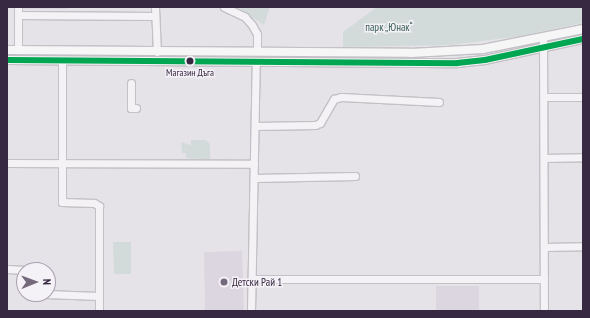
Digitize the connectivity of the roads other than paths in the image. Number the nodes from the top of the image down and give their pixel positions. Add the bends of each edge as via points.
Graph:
1 (18, 7) edge
2 (155, 7) edge
3 (224, 7) edge
4 (18, 15) junction
5 (156, 16) junction
6 (583, 29) edge
7 (543, 38) junction
8 (583, 39) edge
9 (543, 48) junction
10 (7, 50) edge
11 (18, 50) junction
12 (257, 51) junction
13 (157, 52) junction
14 (7, 60) edge
15 (62, 61) junction
16 (256, 61) junction
17 (131, 83) dead end
18 (544, 97) junction
19 (583, 97) edge
20 (439, 102) dead end
21 (136, 108) dead end
22 (255, 126) junction
23 (583, 157) edge
24 (544, 158) junction
25 (7, 163) edge
26 (62, 163) junction
27 (254, 164) junction
28 (355, 176) dead end
29 (254, 178) junction
30 (544, 246) junction
31 (583, 246) edge
32 (252, 279) junction
33 (544, 279) junction
34 (56, 294) edge
35 (99, 296) junction
36 (99, 311) edge
37 (251, 311) edge
38 (544, 311) edge

1 - 4 street
2 - 5 street
3 - 12 street via 245,17 252,24 256,34
4 - 5 street
4 - 11 street
5 - 13 street
6 - 7 main road
7 - 9 street
7 - 12 main road via 482,49 411,54
8 - 9 main road
9 - 16 main road via 457,63 413,65
9 - 18 street
10 - 11 main road
11 - 13 main road
12 - 13 main road
12 - 16 main road
14 - 15 main road
15 - 16 main road
15 - 26 street
16 - 22 street
17 - 21 street via 131,108
18 - 19 street
18 - 24 street
20 - 22 street via 342,97 334,99 320,123 315,126
22 - 27 street
23 - 24 street
24 - 30 street
25 - 26 street
26 - 27 street
26 - 35 street via 62,202 94,203 99,208
27 - 29 street
28 - 29 street
29 - 32 street
30 - 31 street
30 - 33 street
32 - 33 street
32 - 37 street
33 - 38 street
34 - 35 street
35 - 36 street

